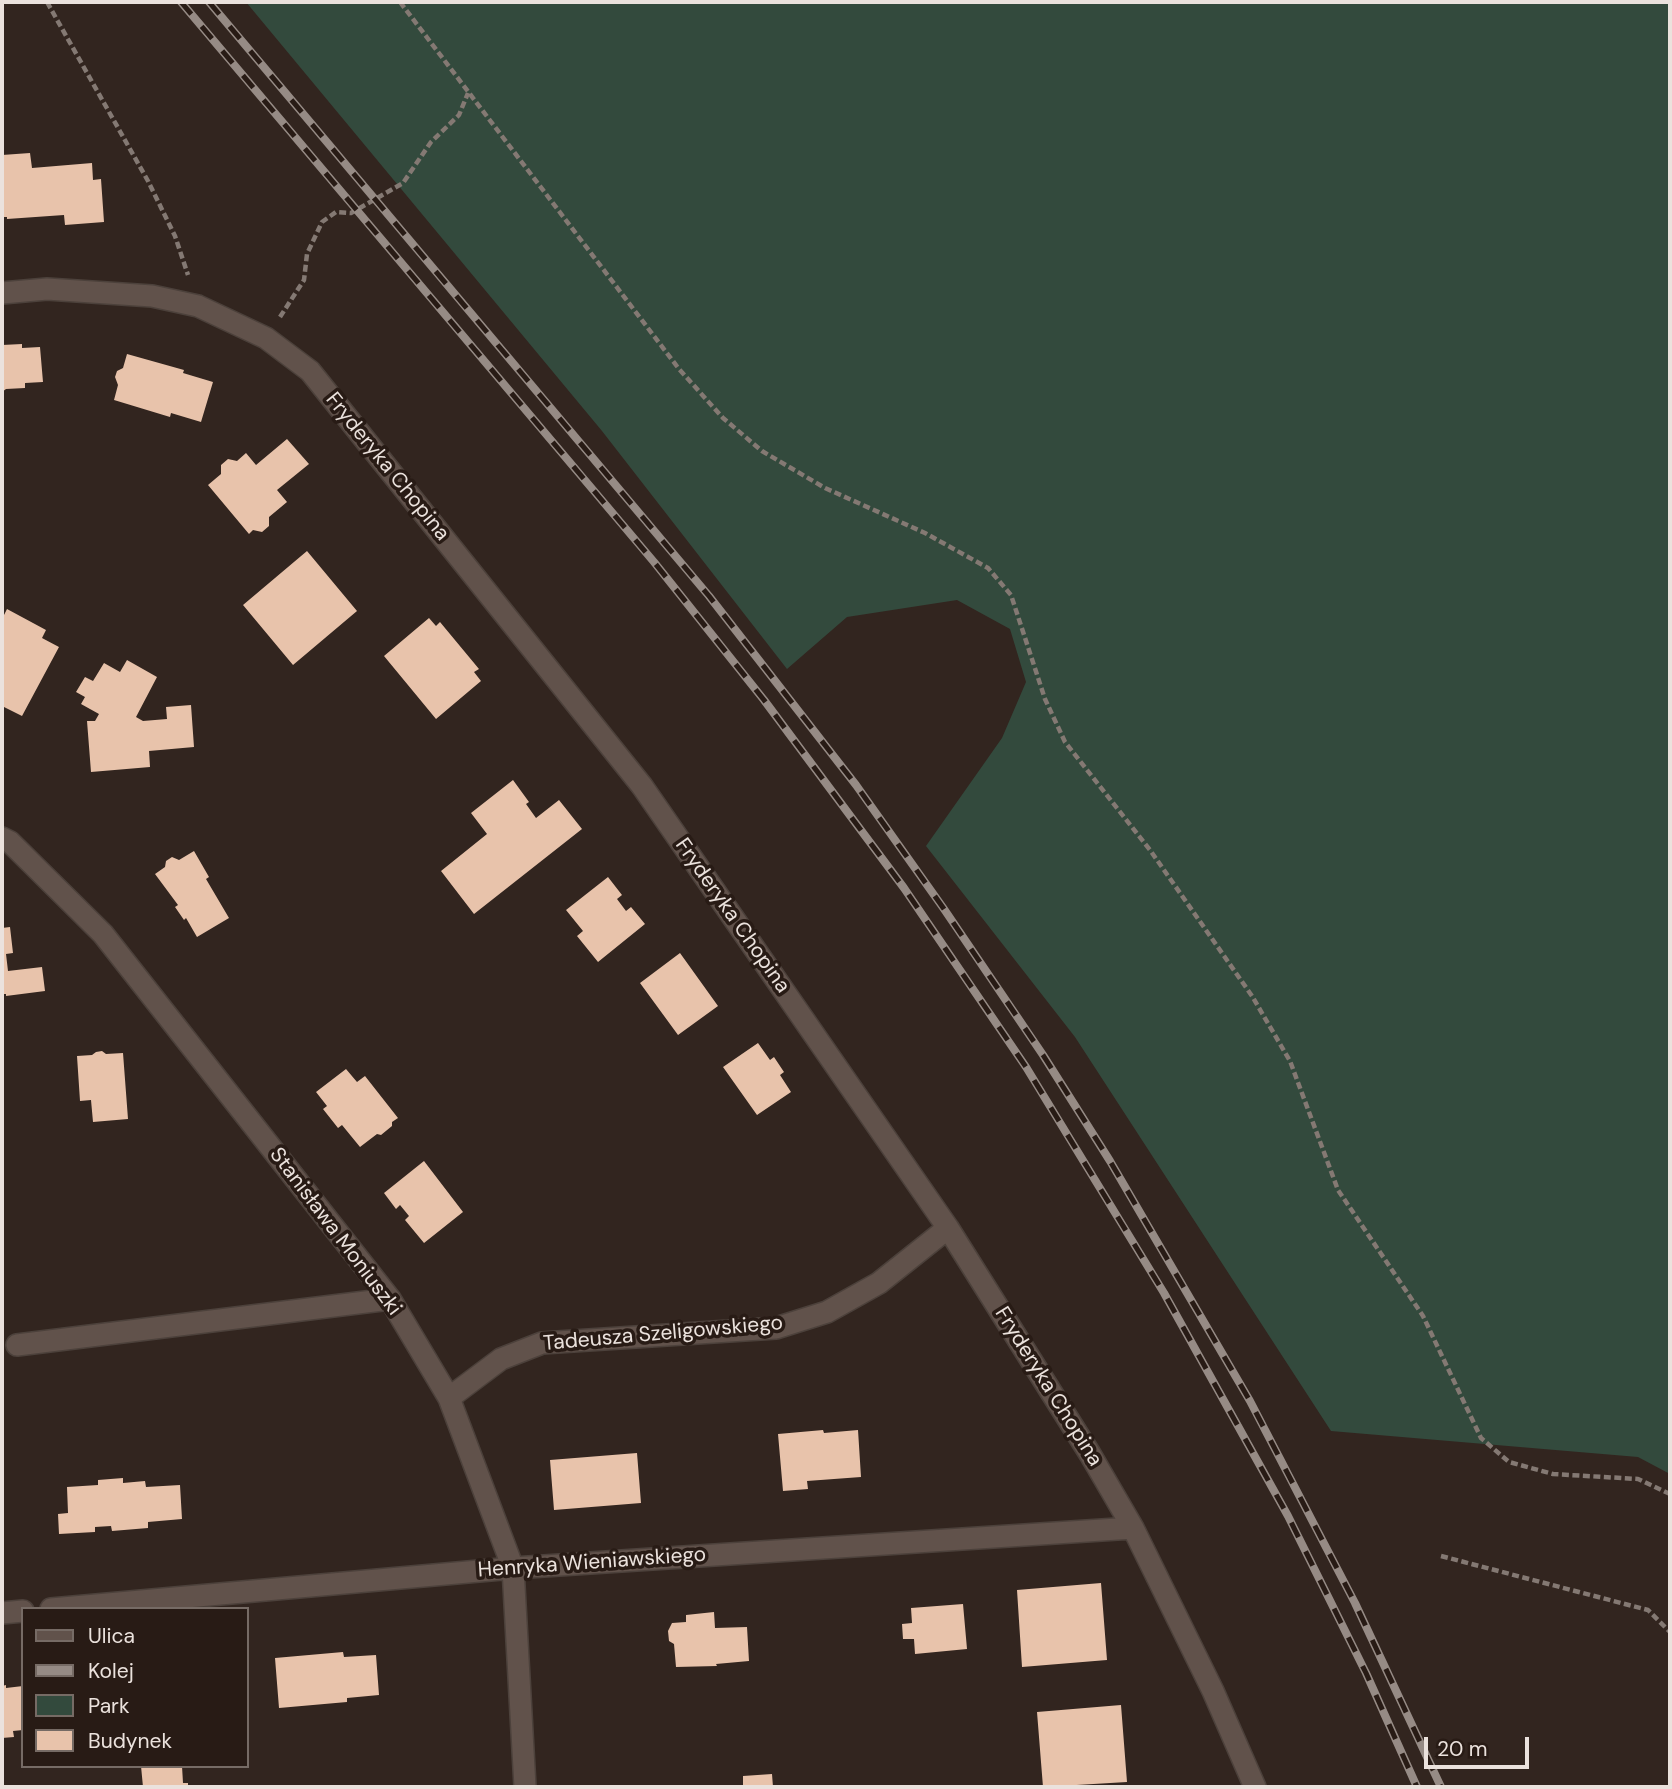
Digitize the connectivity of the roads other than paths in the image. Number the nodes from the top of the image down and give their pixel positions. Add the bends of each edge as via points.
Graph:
1 (2, 293) edge
2 (2, 838) edge
3 (948, 1228) junction
4 (390, 1299) junction
5 (17, 1345) dead end
6 (449, 1398) junction
7 (1133, 1528) junction
8 (513, 1568) junction
9 (74, 1607) edge
10 (21, 1611) edge
11 (2, 1613) edge
12 (525, 1787) edge
13 (1255, 1787) edge

1 - 3 street, Fryderyka Chopina via 61,290 152,296 198,306 266,338 310,371 642,786
2 - 4 street, Stanisława Moniuszki via 103,934
3 - 6 street, Tadeusza Szeligowskiego via 879,1283 827,1312 776,1328 542,1343 501,1359
3 - 7 street, Fryderyka Chopina
4 - 5 street
4 - 6 street, Stanisława Moniuszki
6 - 8 street, Stanisława Moniuszki
7 - 8 street, Henryka Wieniawskiego
7 - 13 street, Fryderyka Chopina
8 - 9 street, Henryka Wieniawskiego
8 - 12 street, Stanisława Moniuszki
10 - 11 street

